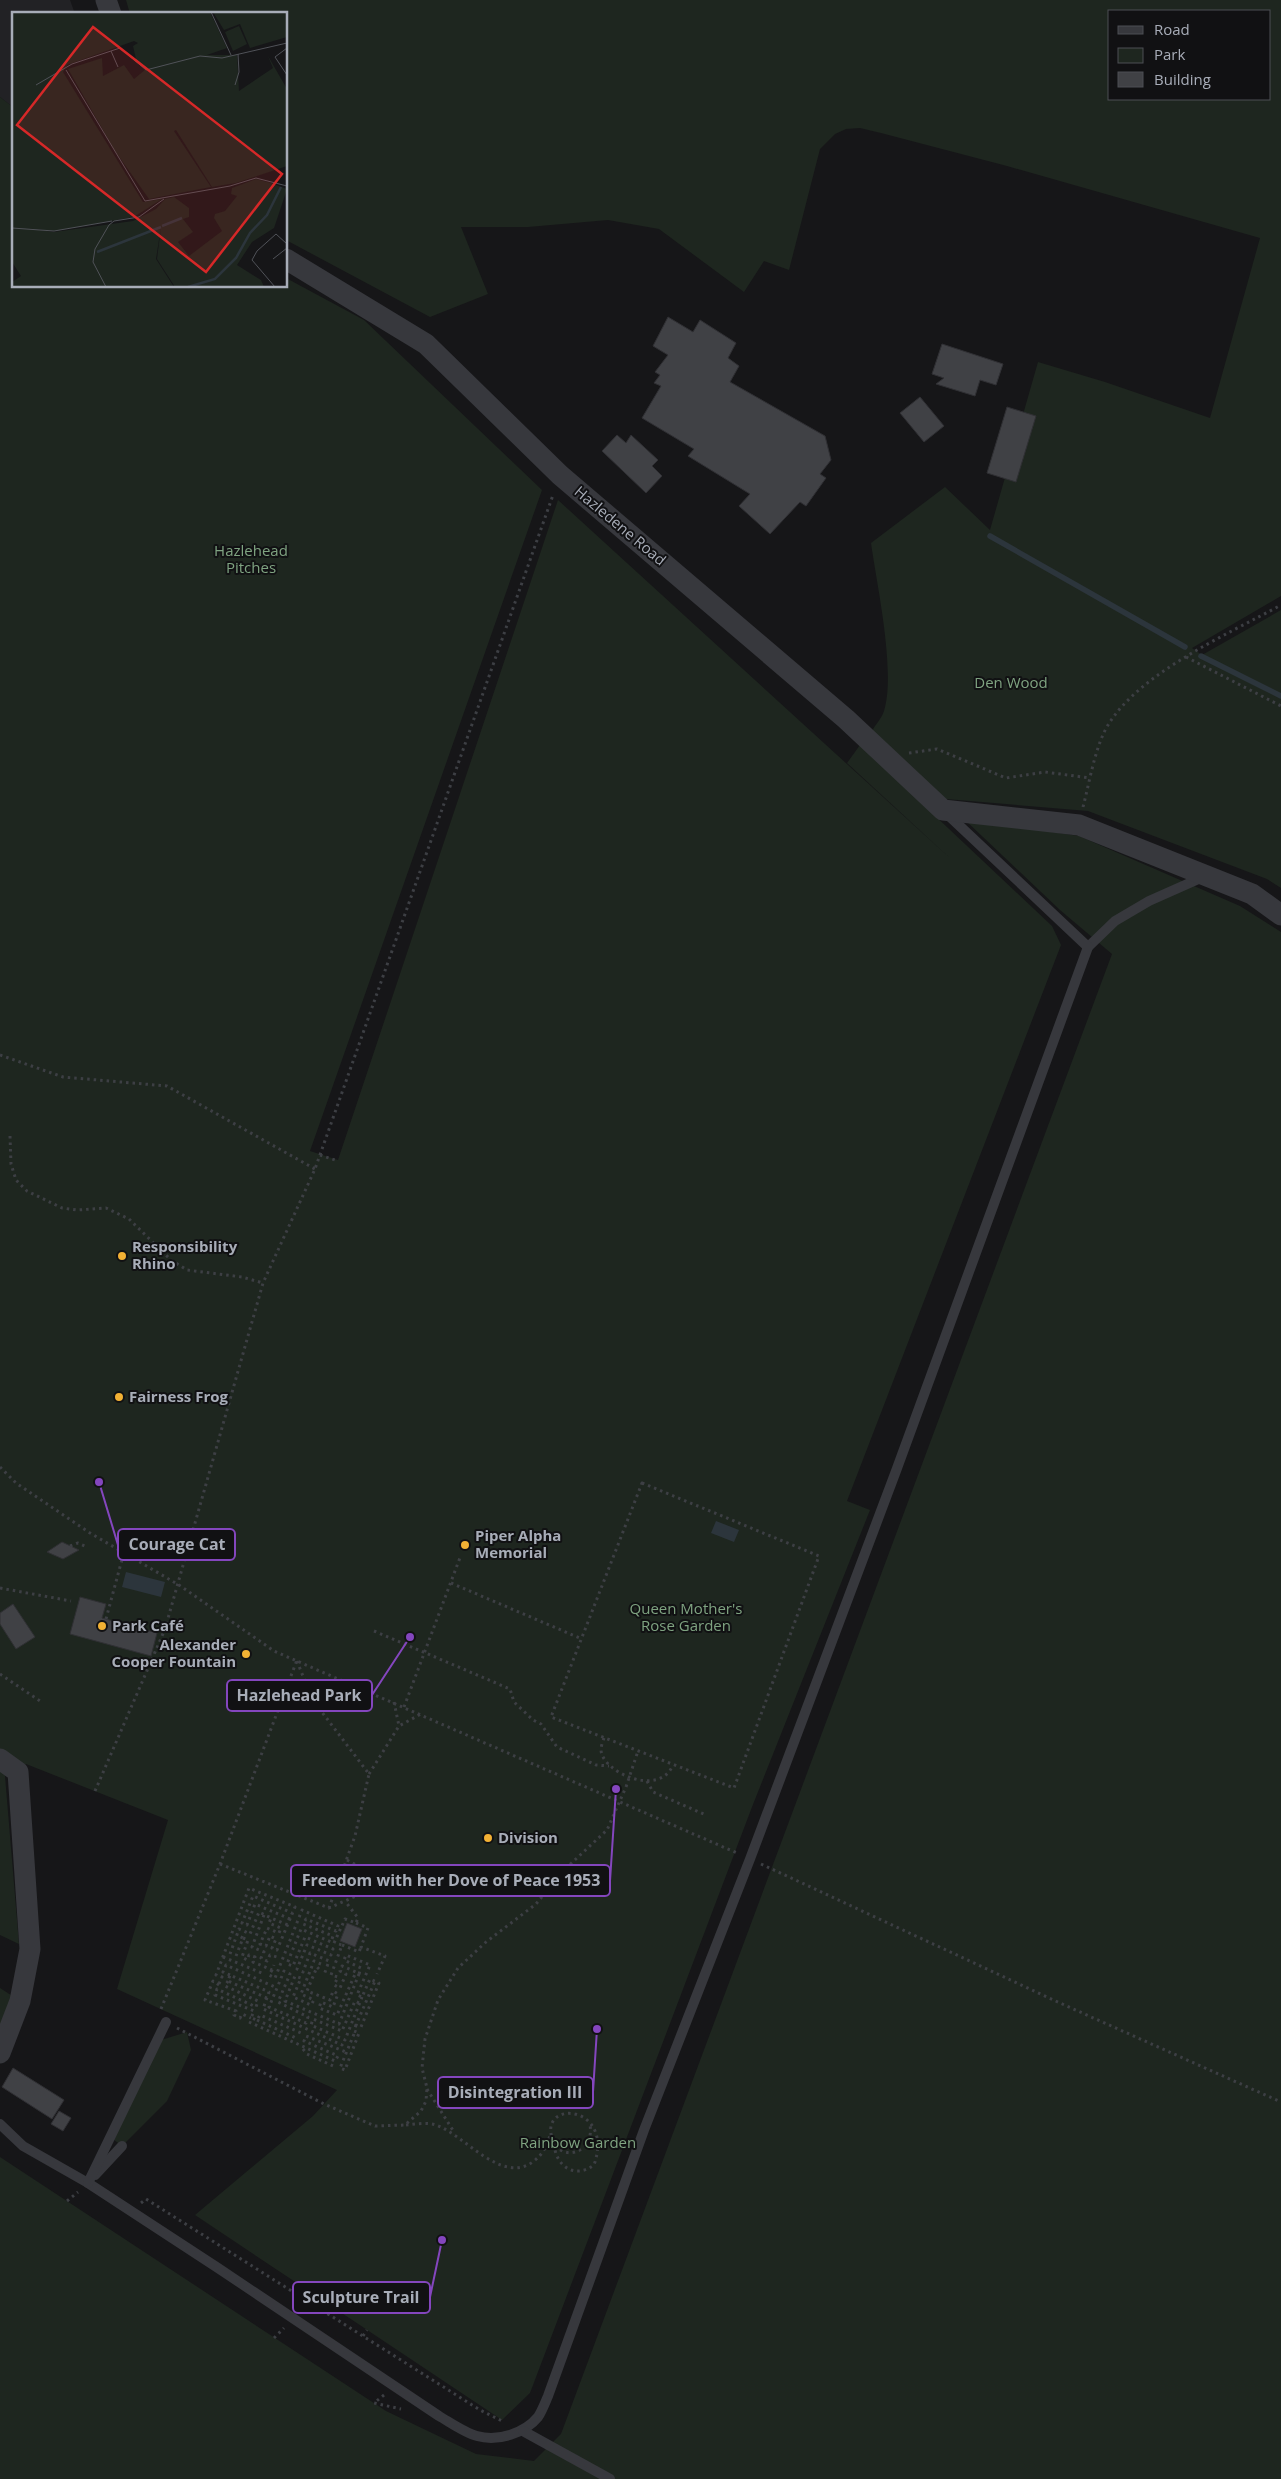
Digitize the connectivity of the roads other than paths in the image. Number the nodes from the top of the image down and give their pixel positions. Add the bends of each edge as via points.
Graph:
1 (106, 0) edge
2 (110, 12) edge
3 (288, 260) edge
4 (943, 810) junction
5 (1206, 875) junction
6 (1281, 915) edge
7 (1088, 947) junction
8 (0, 1759) edge
9 (166, 2022) road end
10 (0, 2053) edge
11 (0, 2124) edge
12 (122, 2146) dead end
13 (88, 2183) junction
14 (523, 2431) junction
15 (610, 2479) edge

1 - 2 street
3 - 4 street, Hazledene Road via 426,344 560,474 846,719
4 - 5 street via 1079,825
4 - 7 lane
5 - 6 street via 1252,894
5 - 7 lane via 1149,901 1115,921
7 - 14 lane via 896,1471 644,2130 548,2396 538,2417
8 - 10 street via 18,1772 30,1949 20,2001
9 - 13 lane
11 - 13 lane via 24,2146
12 - 13 lane
13 - 14 lane via 439,2416 477,2436 501,2437
14 - 15 lane

